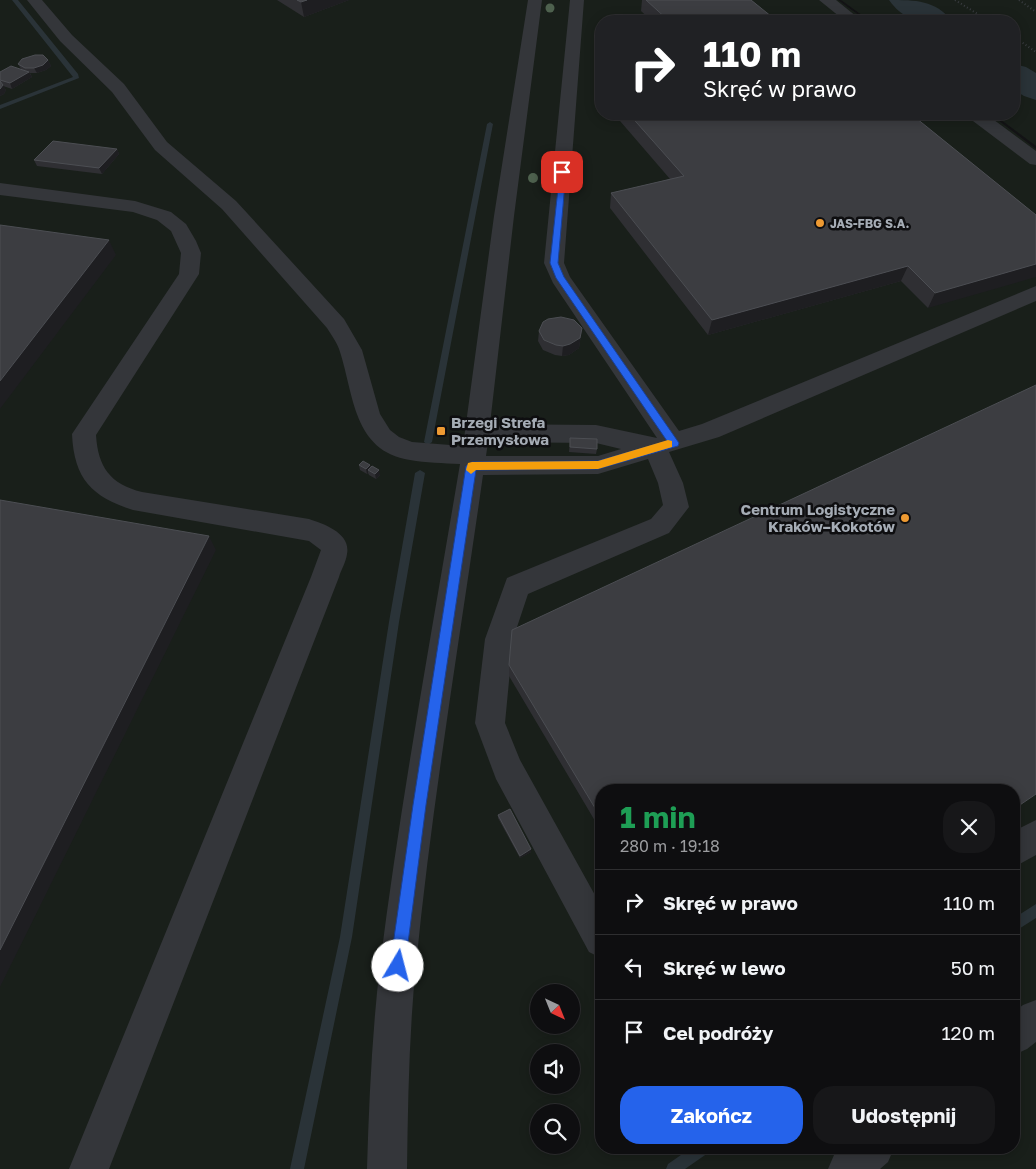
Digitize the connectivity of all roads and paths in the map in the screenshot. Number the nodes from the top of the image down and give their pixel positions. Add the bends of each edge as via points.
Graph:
1 (34, 0) edge
2 (536, 0) edge
3 (577, 0) edge
4 (826, 0) edge
5 (955, 0) edge
6 (1019, 0) edge
7 (1036, 12) edge
8 (846, 15) edge
9 (979, 15) edge
10 (1020, 41) edge
11 (1036, 52) edge
12 (983, 120) edge
13 (1036, 160) edge
14 (0, 189) edge
15 (1036, 293) edge
16 (664, 445) junction
17 (474, 452) junction
18 (1036, 836) edge
19 (1020, 846) edge
20 (595, 929) edge
21 (1036, 1018) edge
22 (1020, 1031) edge
23 (867, 1154) edge
24 (89, 1169) edge
25 (387, 1169) edge
26 (848, 1169) edge

1 - 17 street via 66,38 118,88 161,146 229,205 336,324 351,350 368,415 381,436 409,451
2 - 17 street
3 - 16 street via 554,263 560,278
4 - 8 street
5 - 9 path
6 - 7 path
10 - 11 path
12 - 13 street
14 - 24 street via 134,206 164,216 179,228 191,253 189,274 84,434 85,453 95,475 117,494 154,504 309,530 322,534 334,546 334,554
15 - 16 street via 710,431
16 - 17 street via 596,434
16 - 17 street via 598,465
16 - 20 street via 676,507 660,526 518,586 500,639 490,723 507,768
17 - 25 street via 398,966 389,1085
18 - 19 street
21 - 22 street
23 - 26 street

